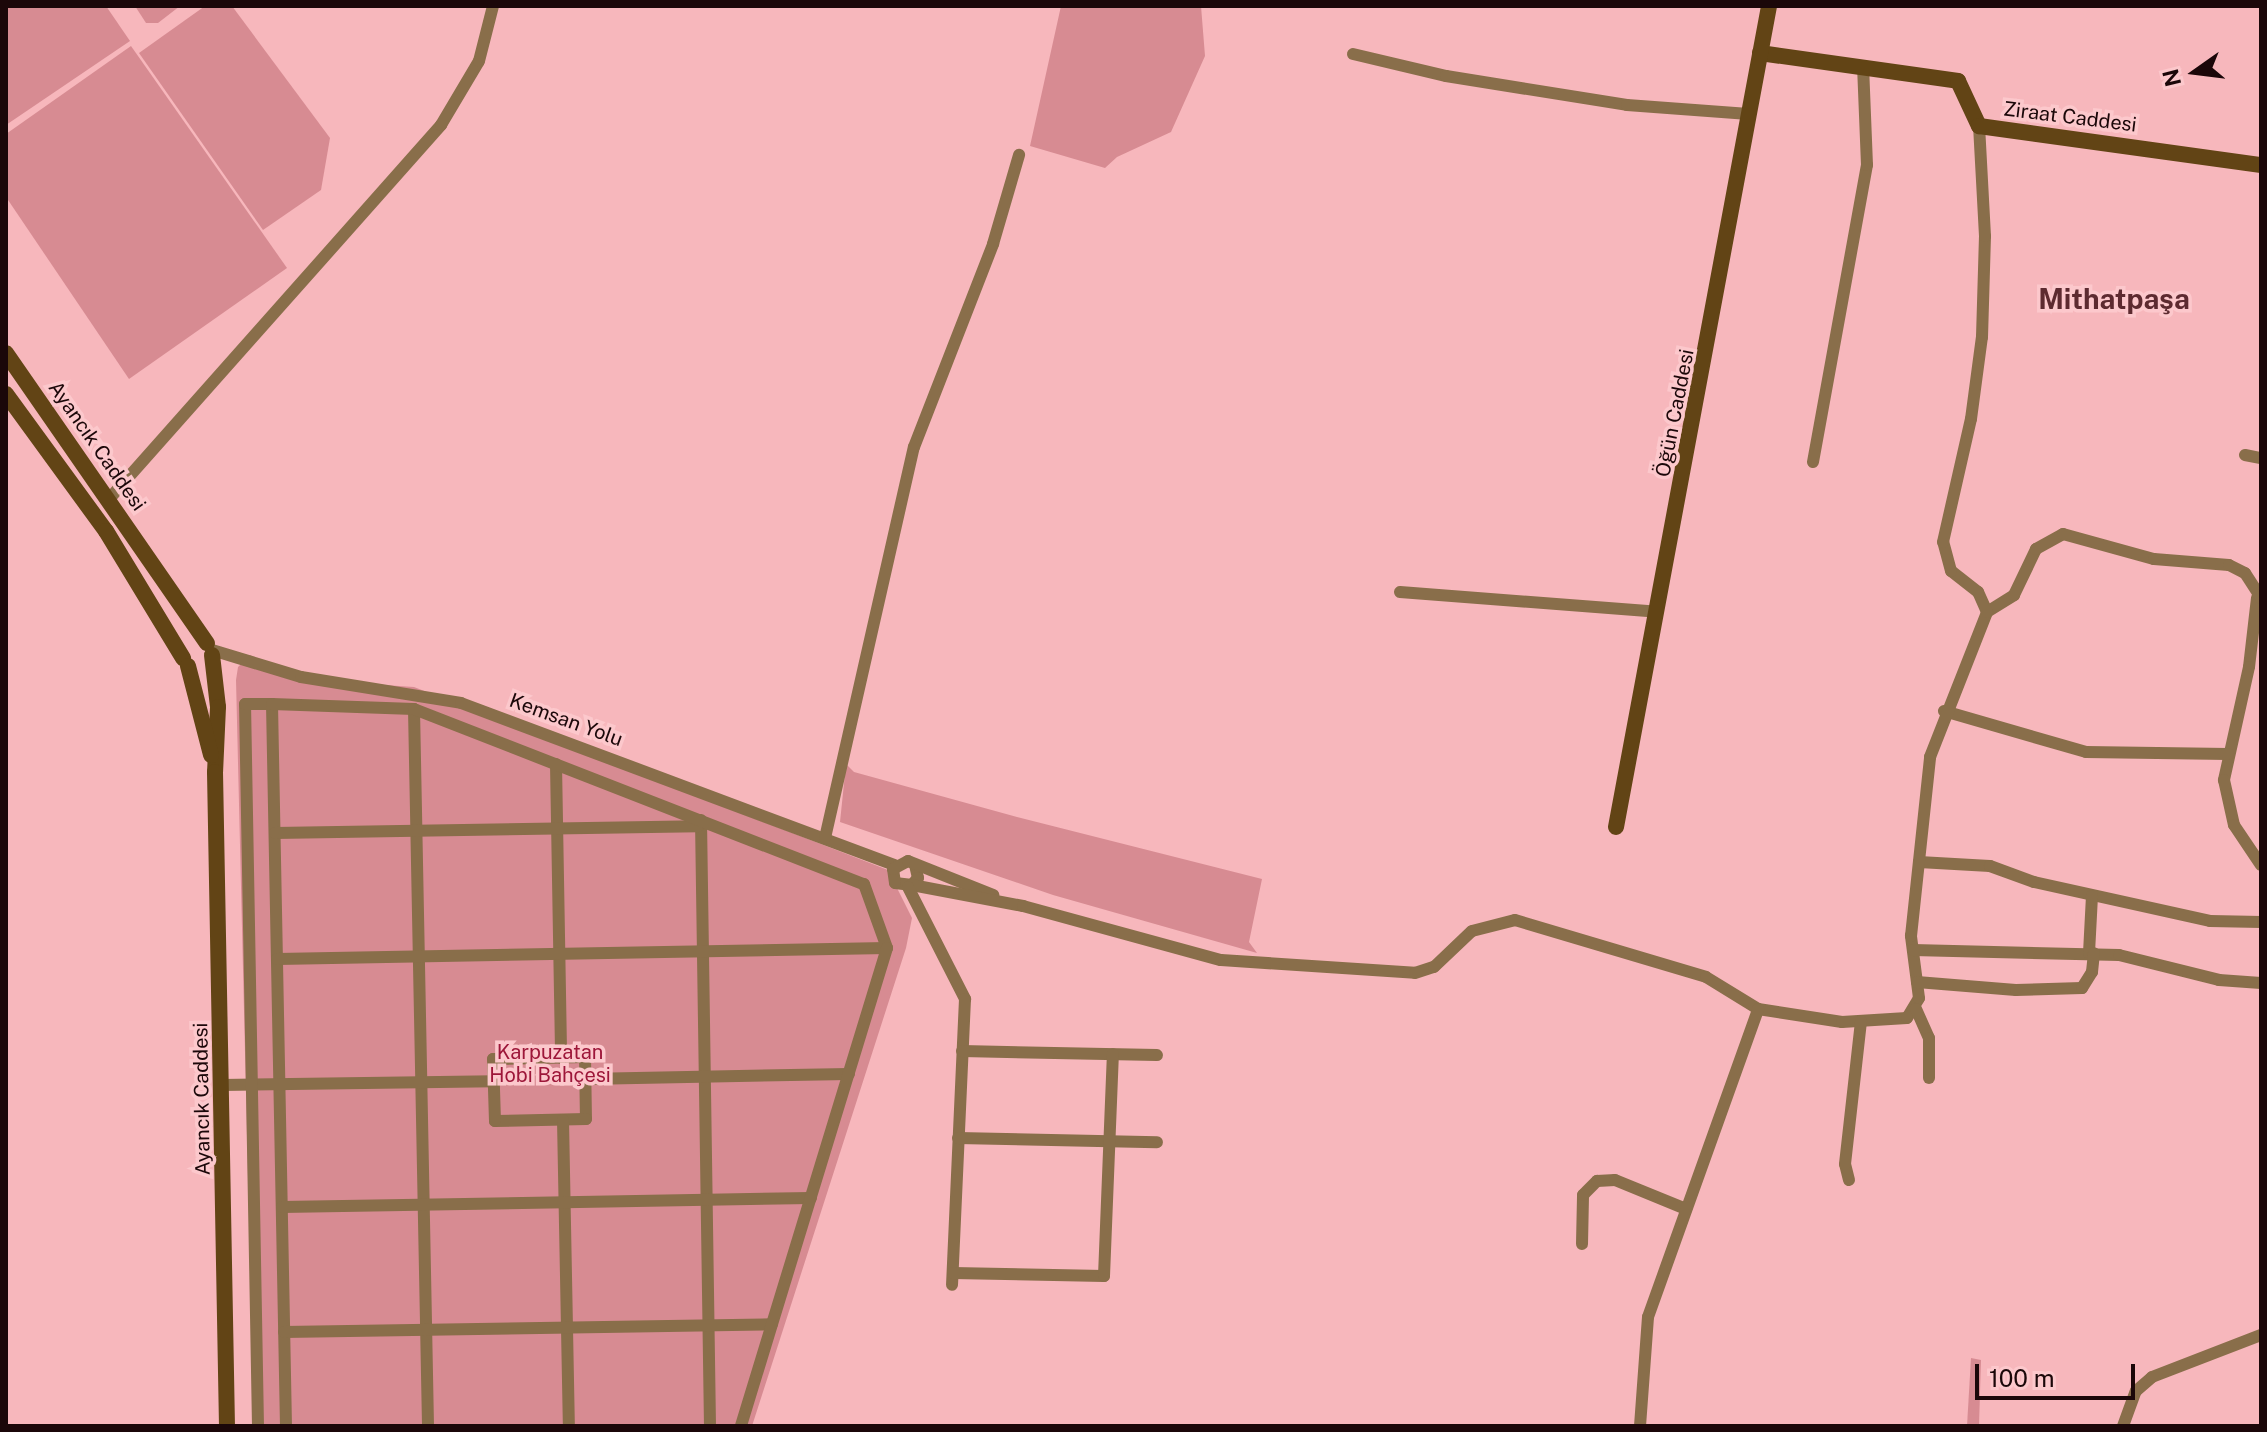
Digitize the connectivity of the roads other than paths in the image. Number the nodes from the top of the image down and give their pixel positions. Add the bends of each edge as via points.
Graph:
1 (493, 6) edge
2 (1769, 6) edge
3 (1760, 53) junction
4 (1353, 54) dead end
5 (1863, 67) junction
6 (1749, 114) junction
7 (1979, 126) junction
8 (1019, 155) dead end
9 (2261, 165) edge
10 (6, 353) edge
11 (6, 394) edge
12 (2245, 455) dead end
13 (2261, 458) edge
14 (1813, 462) dead end
15 (110, 498) junction
16 (1400, 592) dead end
17 (2259, 598) edge
18 (1657, 612) junction
19 (1987, 612) junction
20 (210, 649) junction
21 (185, 662) junction
22 (272, 704) junction
23 (414, 709) junction
24 (1944, 711) junction
25 (2228, 754) junction
26 (556, 764) junction
27 (215, 772) junction
28 (699, 823) junction
29 (1616, 827) dead end
30 (557, 829) junction
31 (416, 831) junction
32 (275, 833) junction
33 (825, 838) junction
34 (1919, 862) junction
35 (895, 865) junction
36 (915, 865) junction
37 (2261, 865) edge
38 (248, 874) junction
39 (276, 874) junction
40 (910, 886) junction
41 (2092, 896) junction
42 (1023, 906) junction
43 (2261, 922) edge
44 (887, 948) junction
45 (1913, 950) junction
46 (700, 952) junction
47 (2091, 953) junction
48 (560, 954) junction
49 (419, 956) junction
50 (277, 959) junction
51 (1917, 982) junction
52 (2261, 983) edge
53 (1758, 1009) junction
54 (1916, 1009) junction
55 (1861, 1021) junction
56 (962, 1051) junction
57 (1113, 1054) junction
58 (1157, 1055) dead end
59 (561, 1058) junction
60 (849, 1074) junction
61 (703, 1077) junction
62 (1929, 1078) dead end
63 (585, 1079) junction
64 (494, 1081) junction
65 (421, 1082) junction
66 (279, 1084) junction
67 (222, 1085) junction
68 (252, 1085) junction
69 (563, 1120) junction
70 (958, 1138) junction
71 (1110, 1141) junction
72 (1157, 1142) dead end
73 (1849, 1180) dead end
74 (811, 1198) junction
75 (705, 1200) junction
76 (564, 1202) junction
77 (423, 1205) junction
78 (282, 1207) junction
79 (1686, 1209) junction
80 (1582, 1244) dead end
81 (283, 1290) junction
82 (256, 1291) junction
83 (772, 1324) junction
84 (708, 1325) junction
85 (567, 1327) junction
86 (426, 1330) junction
87 (284, 1332) junction
88 (2261, 1335) edge
89 (258, 1425) edge
90 (286, 1425) edge
91 (227, 1426) edge
92 (428, 1426) edge
93 (569, 1426) edge
94 (710, 1426) edge
95 (741, 1426) edge
96 (1640, 1426) edge
97 (2123, 1426) edge

1 - 15 street via 479,61 441,125
2 - 3 street, Öğün Caddesi
3 - 5 street, Ziraat Caddesi
3 - 6 street, Öğün Caddesi
4 - 6 street via 1446,76 1627,105
5 - 7 street, Ziraat Caddesi via 1958,81
5 - 14 street via 1867,165
6 - 18 street, Öğün Caddesi
7 - 9 street, Ziraat Caddesi
7 - 19 street via 1985,236 1981,347 1943,542 1951,571 1978,592
8 - 33 street via 993,244 914,447
10 - 15 street, Ayancık Caddesi
11 - 21 street, Ayancık Caddesi via 106,531
12 - 13 street
15 - 20 street, Ayancık Caddesi
16 - 18 street
17 - 19 street via 2249,578 2229,565 2154,559 2063,534 2036,549 2011,599
17 - 25 street
18 - 29 street, Öğün Caddesi
19 - 24 street via 1977,647
20 - 21 street via 201,669
20 - 21 street via 189,642
20 - 27 street, Ayancık Caddesi via 218,707
20 - 33 street, Kemsan Yolu via 310,679 461,703
21 - 27 street, Ayancık Caddesi
22 - 23 street
22 - 32 street
22 - 38 street via 245,704
23 - 26 street
23 - 31 street
24 - 25 street via 2086,752
24 - 34 street via 1928,765
25 - 37 street via 2224,780 2229,813
26 - 28 street
26 - 30 street
27 - 67 street, Ayancık Caddesi
28 - 30 street
28 - 44 street via 864,884
28 - 46 street
30 - 31 street
30 - 48 street
31 - 32 street
31 - 49 street
32 - 39 street
33 - 35 street, Kemsan Yolu
34 - 41 street via 1990,866
34 - 45 street
35 - 36 street
35 - 40 street via 893,879
36 - 40 street via 919,874
36 - 42 street
38 - 39 street
38 - 68 street
39 - 50 street
40 - 42 street
40 - 56 street via 965,999
41 - 43 street via 2210,921
41 - 47 street
42 - 53 street via 1221,960 1415,973 1434,967 1472,931 1515,920 1706,977
44 - 46 street
44 - 60 street
45 - 47 street
45 - 51 street
46 - 48 street
46 - 61 street
47 - 51 street via 2092,972 2082,988
47 - 52 street via 2158,962 2219,980
48 - 49 street
48 - 59 street
49 - 50 street
49 - 65 street
50 - 66 street
51 - 54 street
53 - 55 street
53 - 79 street
54 - 55 street via 1902,1021
54 - 62 street via 1929,1038
55 - 73 street via 1845,1164
56 - 57 street
56 - 70 street
57 - 58 street
57 - 71 street
59 - 63 street via 585,1057
59 - 64 street via 493,1059
60 - 61 street
60 - 74 street
61 - 63 street
61 - 75 street
63 - 69 street via 586,1119
64 - 65 street
64 - 69 street via 495,1121
65 - 66 street
65 - 77 street
66 - 68 street
66 - 78 street
67 - 68 street
67 - 91 street, Ayancık Caddesi
68 - 82 street
69 - 76 street
70 - 71 street
70 - 71 street via 952,1279 1104,1276
71 - 72 street
74 - 75 street
74 - 83 street
75 - 76 street
75 - 84 street
76 - 77 street
76 - 85 street
77 - 78 street
77 - 86 street
78 - 81 street
79 - 80 street via 1615,1180 1597,1181 1583,1195
79 - 96 street via 1648,1317
81 - 82 street
81 - 87 street
82 - 89 street
83 - 84 street
83 - 95 street
84 - 85 street
84 - 94 street
85 - 86 street
85 - 93 street
86 - 87 street
86 - 92 street
87 - 90 street
88 - 97 street via 2152,1377 2136,1391
89 - 90 street

